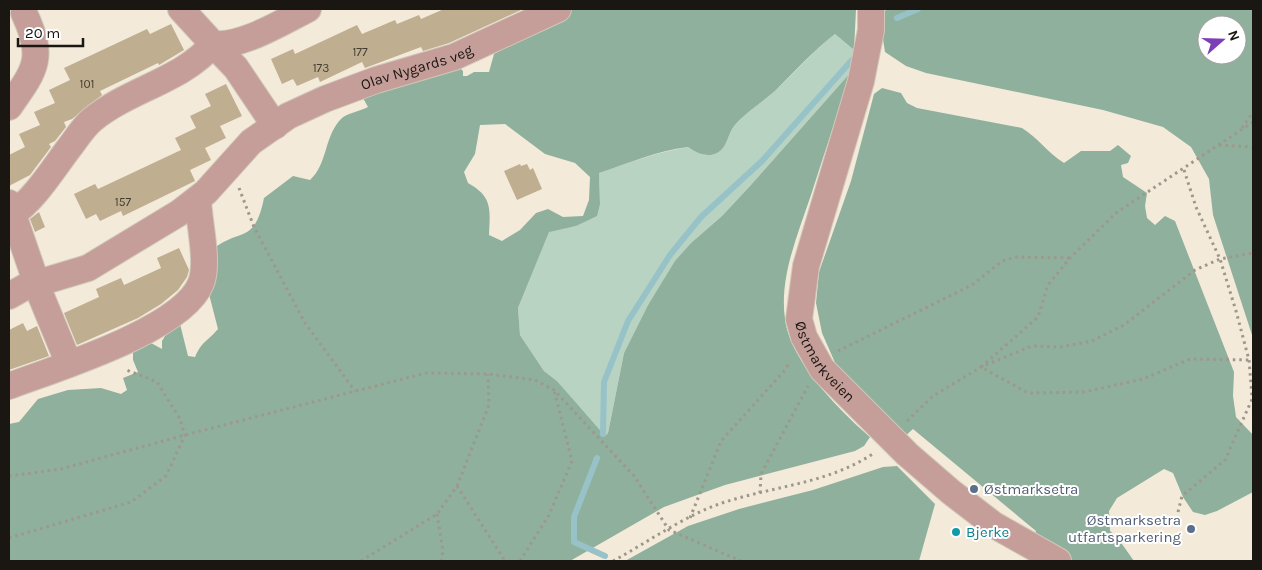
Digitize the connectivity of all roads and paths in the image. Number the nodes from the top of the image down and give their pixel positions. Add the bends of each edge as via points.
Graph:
1 (181, 9) edge
2 (308, 9) edge
3 (558, 9) edge
4 (870, 9) edge
5 (20, 13) edge
6 (213, 44) junction
7 (9, 107) edge
8 (1253, 112) edge
9 (1253, 122) edge
10 (275, 126) junction
11 (1241, 130) junction
12 (1218, 146) junction
13 (1253, 146) edge
14 (230, 164) junction
15 (1184, 170) junction
16 (198, 200) junction
17 (11, 209) edge
18 (1253, 253) edge
19 (1070, 258) junction
20 (1220, 259) junction
21 (36, 283) junction
22 (9, 296) edge
23 (804, 337) junction
24 (81, 359) junction
25 (1251, 360) edge
26 (981, 367) junction
27 (822, 369) junction
28 (488, 374) junction
29 (9, 386) edge
30 (554, 390) junction
31 (354, 391) junction
32 (1253, 397) edge
33 (185, 434) junction
34 (892, 440) junction
35 (9, 476) edge
36 (457, 486) junction
37 (760, 494) junction
38 (1178, 512) dead end
39 (437, 514) junction
40 (690, 518) junction
41 (670, 530) junction
42 (9, 538) edge
43 (361, 561) edge
44 (441, 561) edge
45 (505, 561) edge
46 (520, 561) edge
47 (613, 561) edge
48 (741, 561) edge
49 (1058, 561) edge

1 - 6 street
2 - 6 street via 232,43
3 - 10 street, Olav Nygards veg via 454,57 325,99 288,116
4 - 23 street, Østmarkveien via 871,30 862,81 806,266 799,319
5 - 7 street via 36,41 36,61
6 - 10 street via 236,68
6 - 17 street via 192,63 117,102 93,119 35,195
8 - 11 path
9 - 11 path
10 - 14 street, Olav Nygards veg via 251,142
11 - 12 path
12 - 13 path
12 - 15 path
14 - 16 street, Olav Nygards veg
14 - 31 path via 254,227 304,322
15 - 19 path via 1116,213
15 - 20 path via 1196,207
16 - 21 street, Olav Nygards veg via 100,262
16 - 24 street via 203,268 201,284 195,294 161,322
17 - 21 street
18 - 20 path
19 - 26 path via 1048,285 1038,317
19 - 27 path via 1016,257 1002,261 972,284 838,351
20 - 25 path
20 - 26 path via 1194,270 1124,325 1092,341 1060,347 1032,346
21 - 22 street, Olav Nygards veg
21 - 24 street
23 - 27 street, Østmarkveien
23 - 40 path via 785,370 721,441
24 - 29 street
24 - 33 path via 158,382 179,417
25 - 26 path via 1190,359 1143,379 1084,392 1028,393
25 - 32 path
26 - 34 path via 933,396
27 - 34 street, Østmarkveien
27 - 37 path via 804,390 761,474
28 - 30 path via 535,380
28 - 31 path via 426,373
28 - 36 path via 489,405
30 - 41 path via 634,476
30 - 46 path via 572,461 549,515
31 - 33 path
32 - 38 path via 1225,460 1182,496
33 - 35 path via 61,470
33 - 42 path via 166,476 131,502
34 - 37 path via 855,466
34 - 49 street, Østmarkveien via 994,525
36 - 39 path
36 - 45 path
37 - 40 path via 721,504
39 - 43 path
39 - 44 path via 444,551
40 - 41 path
41 - 47 path
41 - 48 path

